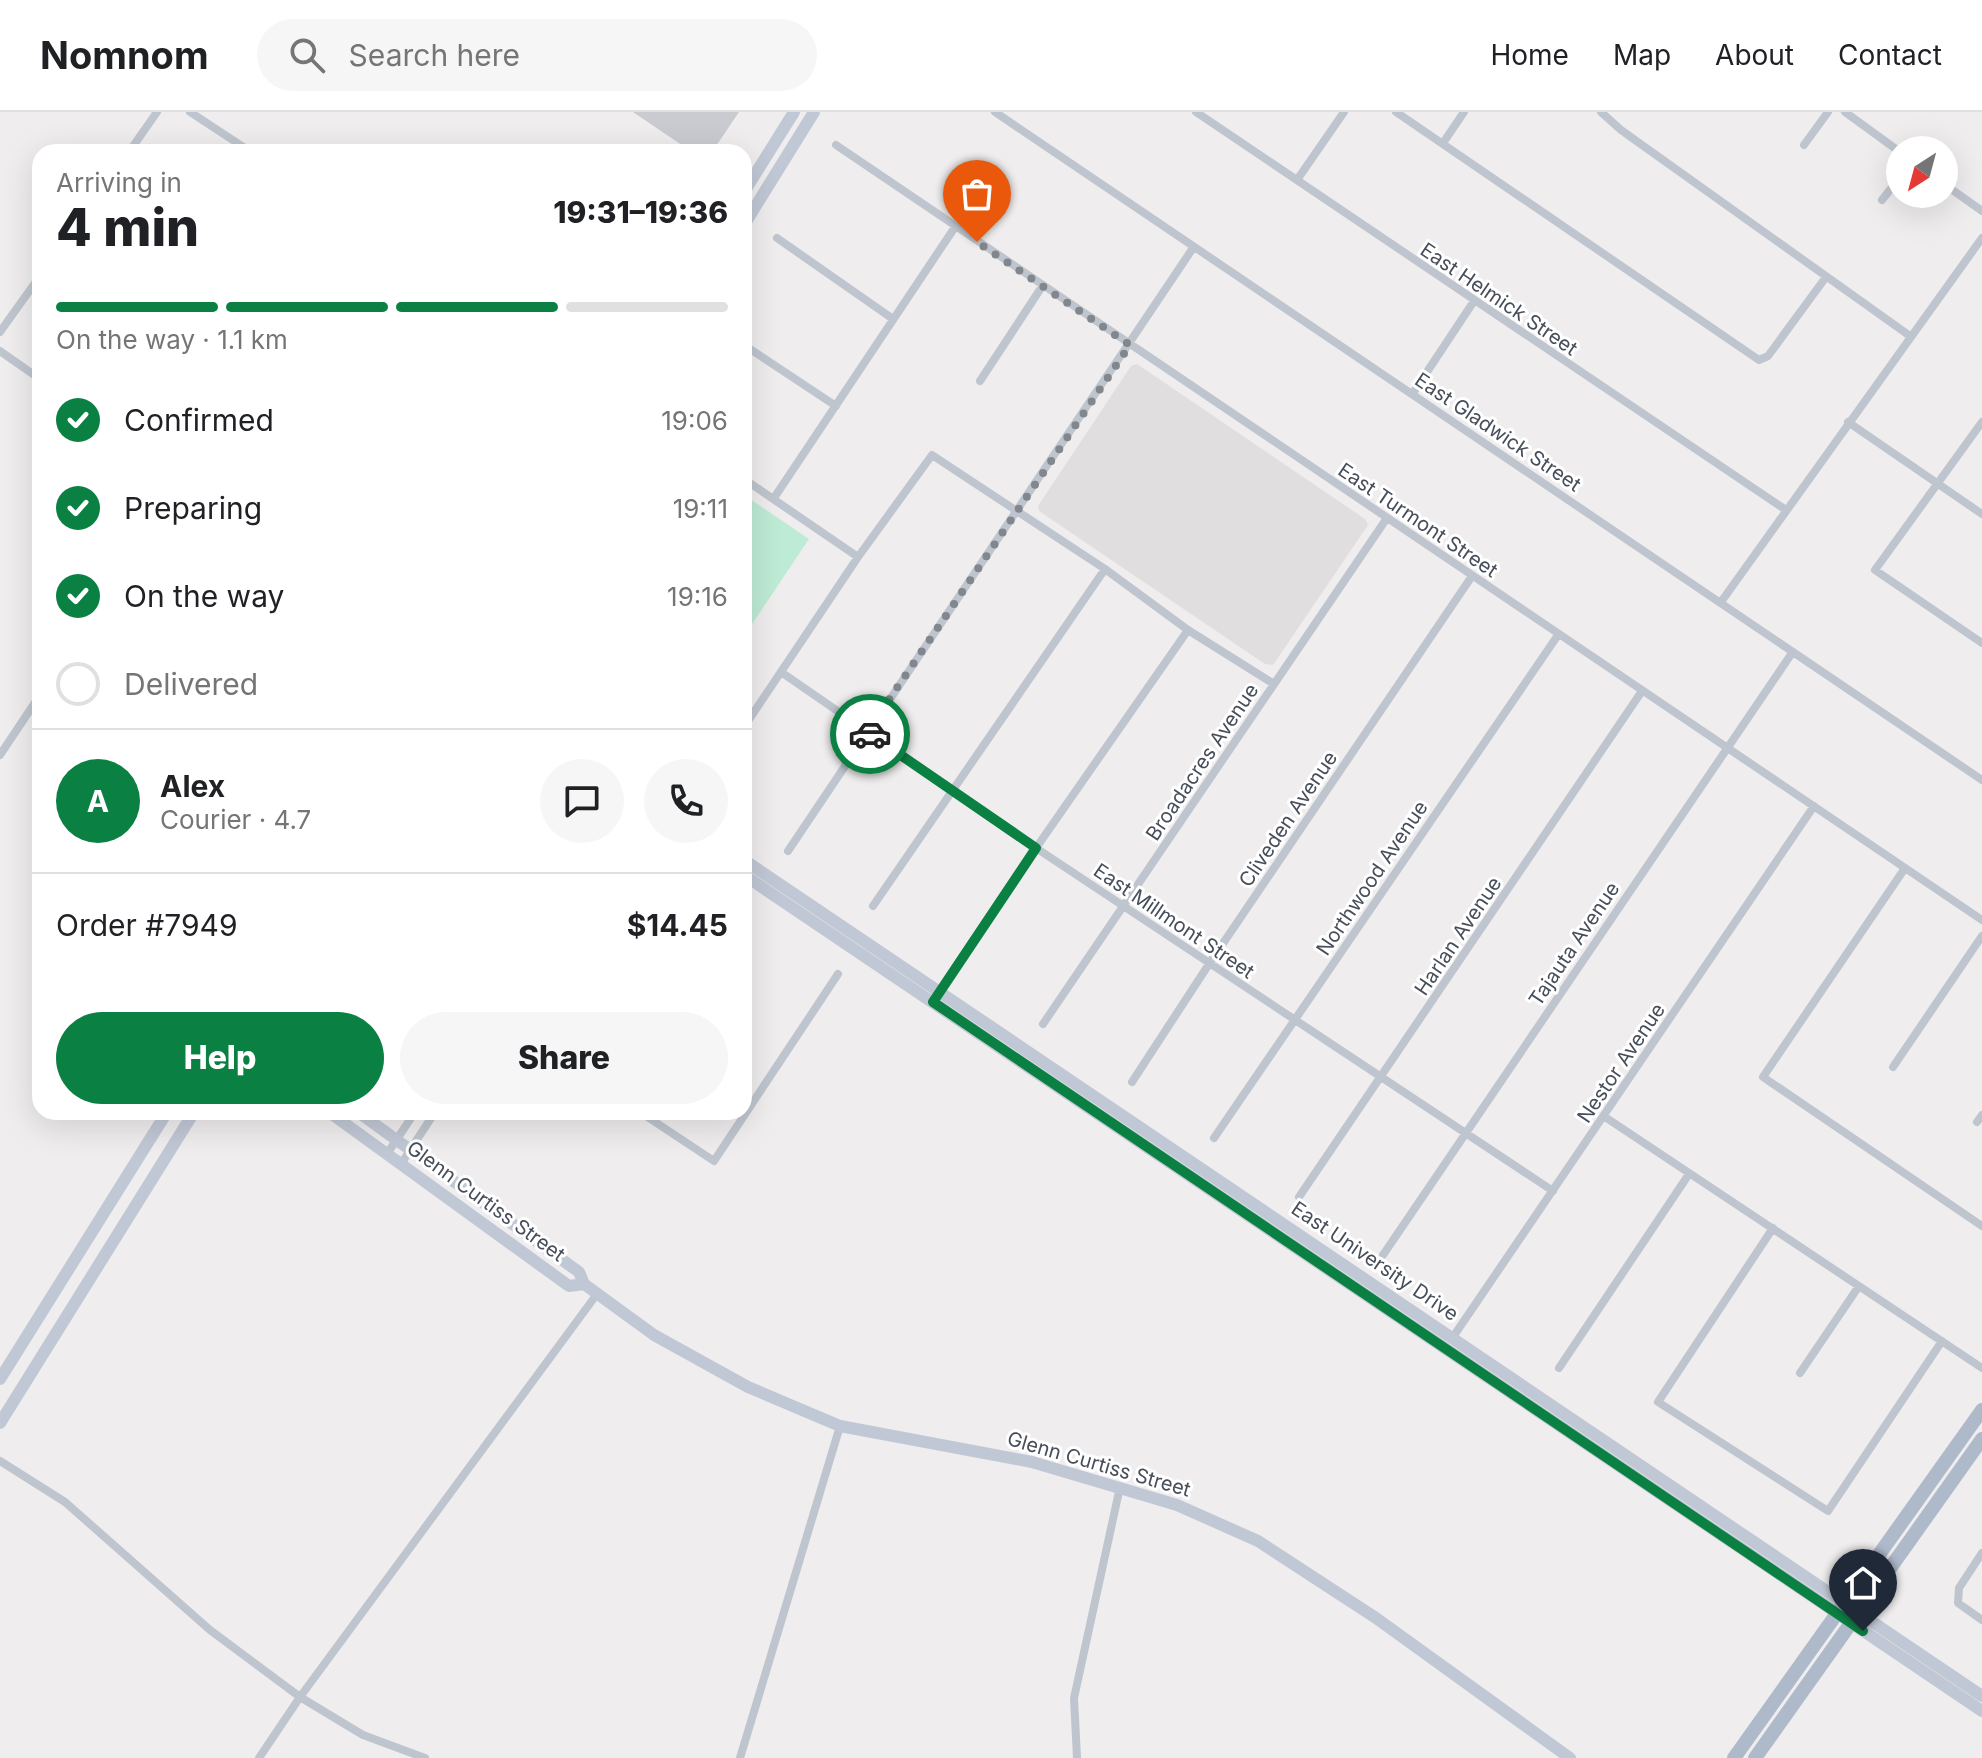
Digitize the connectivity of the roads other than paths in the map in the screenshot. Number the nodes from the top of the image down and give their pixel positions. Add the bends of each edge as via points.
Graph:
1 (157, 112) edge
2 (190, 112) edge
3 (794, 112) edge
4 (814, 112) edge
5 (995, 112) edge
6 (1196, 112) edge
7 (1344, 112) edge
8 (1396, 112) edge
9 (1464, 112) edge
10 (1601, 112) edge
11 (1828, 112) edge
12 (1845, 112) edge
13 (1886, 142) edge
14 (1443, 143) junction
15 (135, 144) edge
16 (239, 144) edge
17 (836, 145) dead end
18 (1804, 145) dead end
19 (752, 179) edge
20 (1297, 180) junction
21 (1958, 194) edge
22 (1886, 195) edge
23 (1882, 200) dead end
24 (1982, 211) edge
25 (752, 212) edge
26 (955, 227) junction
27 (777, 238) dead end
28 (1982, 238) edge
29 (1193, 248) junction
30 (1826, 277) junction
31 (1043, 285) junction
32 (32, 287) edge
33 (1474, 301) junction
34 (893, 319) junction
35 (0, 332) edge
36 (1910, 336) junction
37 (1130, 345) junction
38 (752, 350) edge
39 (0, 351) edge
40 (32, 373) edge
41 (980, 381) dead end
42 (1413, 393) junction
43 (836, 406) junction
44 (1848, 422) junction
45 (1982, 422) edge
46 (1937, 483) junction
47 (752, 484) edge
48 (774, 498) junction
49 (1786, 510) junction
50 (1018, 513) junction
51 (1982, 514) edge
52 (1387, 518) junction
53 (858, 557) junction
54 (1105, 569) junction
55 (1472, 576) junction
56 (1721, 602) junction
57 (1188, 630) junction
58 (1558, 635) junction
59 (1982, 643) edge
60 (1792, 653) junction
61 (781, 672) junction
62 (1274, 684) junction
63 (1642, 691) junction
64 (32, 707) edge
65 (752, 715) edge
66 (867, 732) junction
67 (1726, 747) junction
68 (0, 755) edge
69 (1982, 780) edge
70 (953, 791) junction
71 (1814, 806) junction
72 (1036, 848) junction
73 (788, 851) dead end
74 (752, 866) edge
75 (1905, 868) junction
76 (752, 880) edge
77 (873, 906) dead end
78 (1124, 906) junction
79 (1982, 920) edge
80 (1982, 936) edge
81 (1209, 964) junction
82 (838, 974) dead end
83 (936, 998) junction
84 (1294, 1020) junction
85 (1043, 1024) dead end
86 (1893, 1067) dead end
87 (1381, 1079) junction
88 (1132, 1082) dead end
89 (752, 1104) edge
90 (1605, 1117) junction
91 (162, 1120) edge
92 (189, 1120) edge
93 (340, 1120) edge
94 (369, 1120) edge
95 (410, 1120) edge
96 (430, 1120) edge
97 (652, 1120) edge
98 (741, 1120) edge
99 (1466, 1134) junction
100 (1214, 1138) dead end
101 (396, 1140) junction
102 (410, 1150) junction
103 (387, 1154) junction
104 (401, 1164) junction
105 (1689, 1174) junction
106 (1553, 1191) junction
107 (1299, 1197) dead end
108 (1982, 1226) edge
109 (1773, 1228) junction
110 (1383, 1255) dead end
111 (584, 1284) junction
112 (1859, 1286) junction
113 (597, 1294) junction
114 (1942, 1341) junction
115 (1450, 1343) junction
116 (1559, 1368) dead end
117 (1982, 1368) edge
118 (1800, 1373) dead end
119 (0, 1379) edge
120 (1982, 1410) edge
121 (0, 1423) edge
122 (840, 1426) junction
123 (1982, 1439) edge
124 (0, 1461) edge
125 (1120, 1487) junction
126 (1982, 1553) edge
127 (1841, 1608) junction
128 (1855, 1618) junction
129 (1982, 1620) edge
130 (1982, 1696) edge
131 (300, 1697) junction
132 (1982, 1711) edge
133 (1745, 1743) junction
134 (1757, 1755) edge
135 (259, 1758) edge
136 (425, 1758) edge
137 (740, 1758) edge
138 (1077, 1758) edge
139 (1570, 1758) edge
140 (1734, 1758) edge

1 - 15 street
2 - 16 street
3 - 19 street
4 - 25 street
5 - 29 street, East Gladwick Street
6 - 20 street, East Helmick Street
7 - 20 street
8 - 14 street
9 - 14 street
10 - 30 street
11 - 18 street
12 - 13 street
14 - 30 street via 1759,360 1768,356
17 - 26 street, East Turmont Street
20 - 33 street, East Helmick Street
21 - 24 street
22 - 23 street
26 - 31 street, East Turmont Street
26 - 34 street
27 - 34 street
28 - 36 street
29 - 37 street
29 - 42 street, East Gladwick Street
30 - 36 street
31 - 37 street, East Turmont Street
31 - 41 street
32 - 35 street
33 - 42 street
33 - 49 street, East Helmick Street
34 - 43 street
36 - 44 street
37 - 50 street
37 - 52 street, East Turmont Street
38 - 43 street
39 - 40 street
42 - 56 street, East Gladwick Street
43 - 48 street
44 - 46 street
44 - 49 street
45 - 46 street
46 - 51 street
46 - 59 street via 1875,570
47 - 48 street
48 - 53 street
49 - 56 street
50 - 53 street via 932,455
50 - 54 street
50 - 66 street
52 - 55 street, East Turmont Street
52 - 62 street, Broadacres Avenue
53 - 61 street
54 - 57 street
54 - 70 street
55 - 58 street, East Turmont Street
55 - 81 street, Cliveden Avenue
56 - 60 street, East Gladwick Street
57 - 62 street
57 - 72 street
58 - 63 street, East Turmont Street
58 - 84 street, Northwood Avenue
60 - 67 street, Tajauta Avenue
60 - 69 street, East Gladwick Street
61 - 65 street
61 - 66 street, East Millmont Street
62 - 78 street, Broadacres Avenue
63 - 67 street, East Turmont Street
63 - 87 street, Harlan Avenue
64 - 68 street
66 - 70 street, East Millmont Street
66 - 73 street
67 - 71 street, East Turmont Street
67 - 99 street, Tajauta Avenue
70 - 72 street, East Millmont Street
70 - 77 street
71 - 75 street, East Turmont Street
71 - 90 street, Nestor Avenue
72 - 78 street, East Millmont Street
72 - 83 street
74 - 83 street, East University Drive
75 - 79 street, East Turmont Street
75 - 108 street via 1763,1077
76 - 83 street, East University Drive
78 - 81 street, East Millmont Street
78 - 85 street, Broadacres Avenue
80 - 86 street
81 - 84 street, East Millmont Street
81 - 88 street, Cliveden Avenue
82 - 89 street
83 - 115 street, East University Drive
84 - 87 street, East Millmont Street
84 - 100 street, Northwood Avenue
87 - 99 street, East Millmont Street
87 - 107 street, Harlan Avenue
90 - 105 street
90 - 106 street, Nestor Avenue
91 - 119 street
92 - 121 street
93 - 103 street, Glenn Curtiss Street
94 - 101 street, Glenn Curtiss Street
95 - 101 street
96 - 102 street
97 - 98 street via 714,1161
99 - 106 street, East Millmont Street
99 - 110 street, Tajauta Avenue
101 - 102 street, Glenn Curtiss Street
101 - 103 street
102 - 104 street
102 - 111 street, Glenn Curtiss Street via 579,1272
103 - 104 street, Glenn Curtiss Street
104 - 111 street, Glenn Curtiss Street via 569,1286
105 - 109 street
105 - 116 street
106 - 115 street, Nestor Avenue
109 - 112 street
109 - 114 street via 1658,1402 1828,1511
111 - 113 street, Glenn Curtiss Street
112 - 114 street
112 - 118 street
113 - 122 street, Glenn Curtiss Street via 654,1335 748,1387
113 - 131 street
114 - 117 street
115 - 127 street, East University Drive
120 - 127 main road
122 - 125 street, Glenn Curtiss Street via 1032,1462
122 - 137 street
123 - 128 main road
124 - 131 street via 65,1502 210,1630
125 - 138 street via 1074,1698
125 - 139 street, Glenn Curtiss Street via 1177,1505 1258,1541 1376,1618
126 - 129 street via 1959,1588 1958,1603
127 - 128 street, East University Drive
127 - 133 main road
128 - 130 street, East University Drive
128 - 132 street, East University Drive
128 - 134 main road
131 - 135 street
131 - 136 street via 363,1735
133 - 134 main road
133 - 140 main road

